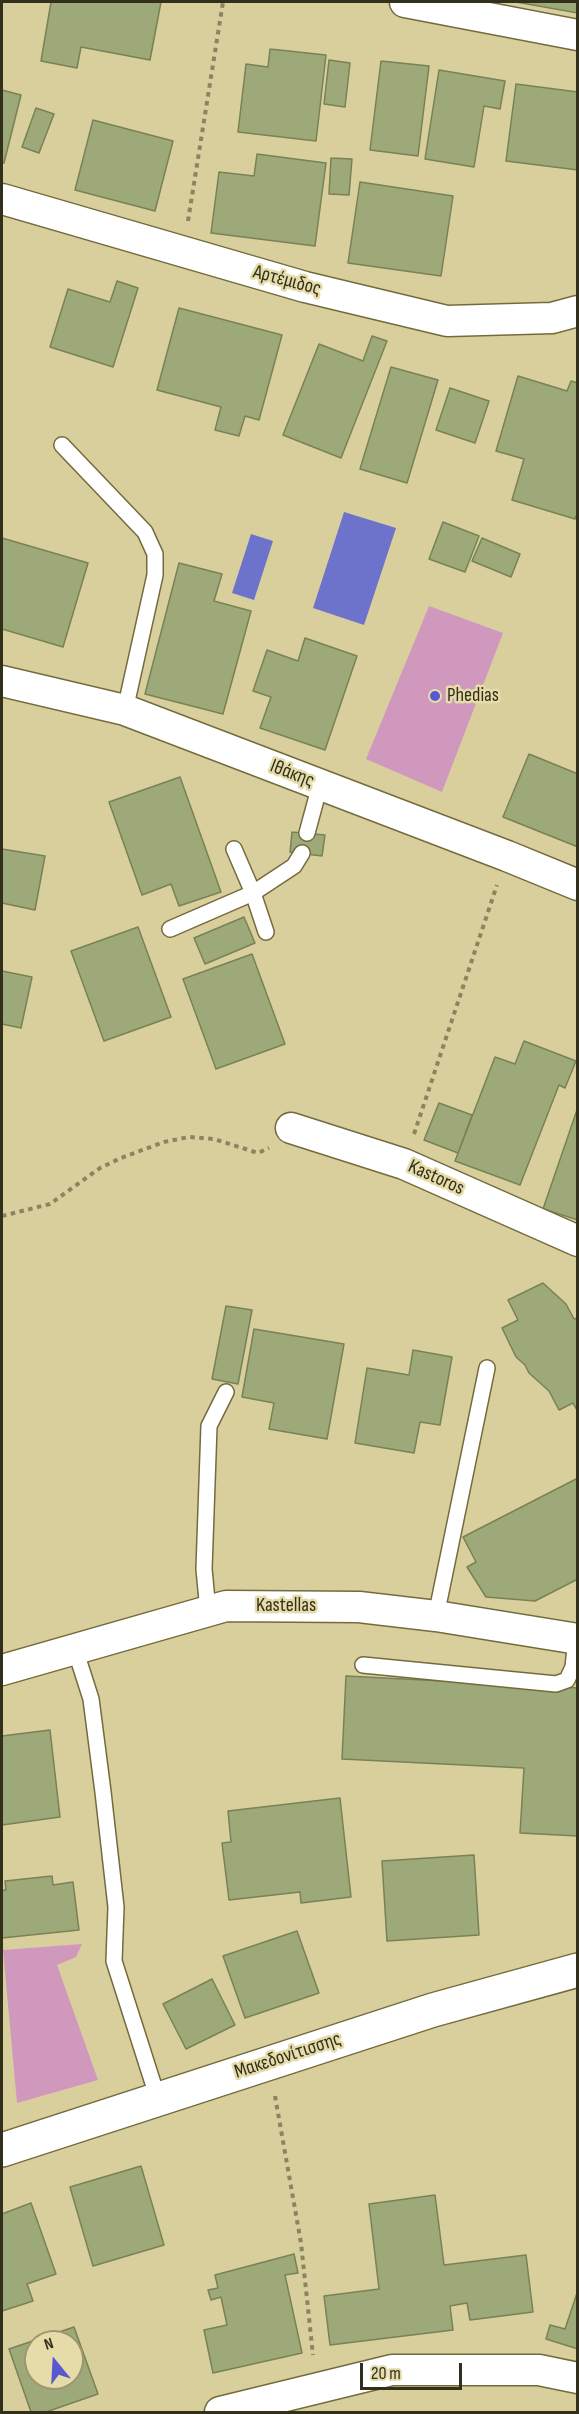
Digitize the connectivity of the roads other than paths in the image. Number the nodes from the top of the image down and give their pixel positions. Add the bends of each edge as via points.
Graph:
1 (405, 2) edge
2 (578, 35) edge
3 (2, 199) edge
4 (578, 311) edge
5 (62, 445) dead end
6 (2, 681) edge
7 (125, 710) junction
8 (320, 785) junction
9 (307, 833) dead end
10 (234, 849) dead end
11 (302, 853) dead end
12 (578, 885) edge
13 (253, 893) junction
14 (170, 929) dead end
15 (266, 932) dead end
16 (291, 1128) road end
17 (578, 1241) edge
18 (487, 1368) dead end
19 (226, 1392) dead end
20 (208, 1611) junction
21 (436, 1616) junction
22 (577, 1639) edge
23 (75, 1649) junction
24 (363, 1665) dead end
25 (2, 1670) edge
26 (578, 1970) edge
27 (158, 2099) junction
28 (2, 2150) edge
29 (578, 2378) edge
30 (284, 2404) edge
31 (220, 2412) edge

1 - 2 street
3 - 4 street, Αρτέμιδος via 306,287 447,321 552,318
5 - 7 lane via 145,532 155,554
6 - 7 street, Ιθάκης
7 - 8 street, Ιθάκης
8 - 9 lane
8 - 12 street, Ιθάκης
10 - 13 lane
11 - 13 lane via 294,866
13 - 14 lane
13 - 15 lane
16 - 17 street, Kastoros via 404,1164
18 - 21 lane
19 - 20 lane via 209,1426 204,1569
20 - 21 street, Kastellas via 226,1606 359,1607
20 - 23 street, Kastellas
21 - 22 street, Kastellas
22 - 24 lane via 567,1680 556,1684
23 - 25 street, Kastellas
23 - 27 lane via 90,1699 103,1792 116,1906 114,1961
26 - 27 main road, Μακεδονίτισσης via 433,2010
27 - 28 main road, Μακεδονίτισσης
29 - 30 street via 539,2370 392,2370 316,2388
30 - 31 street

